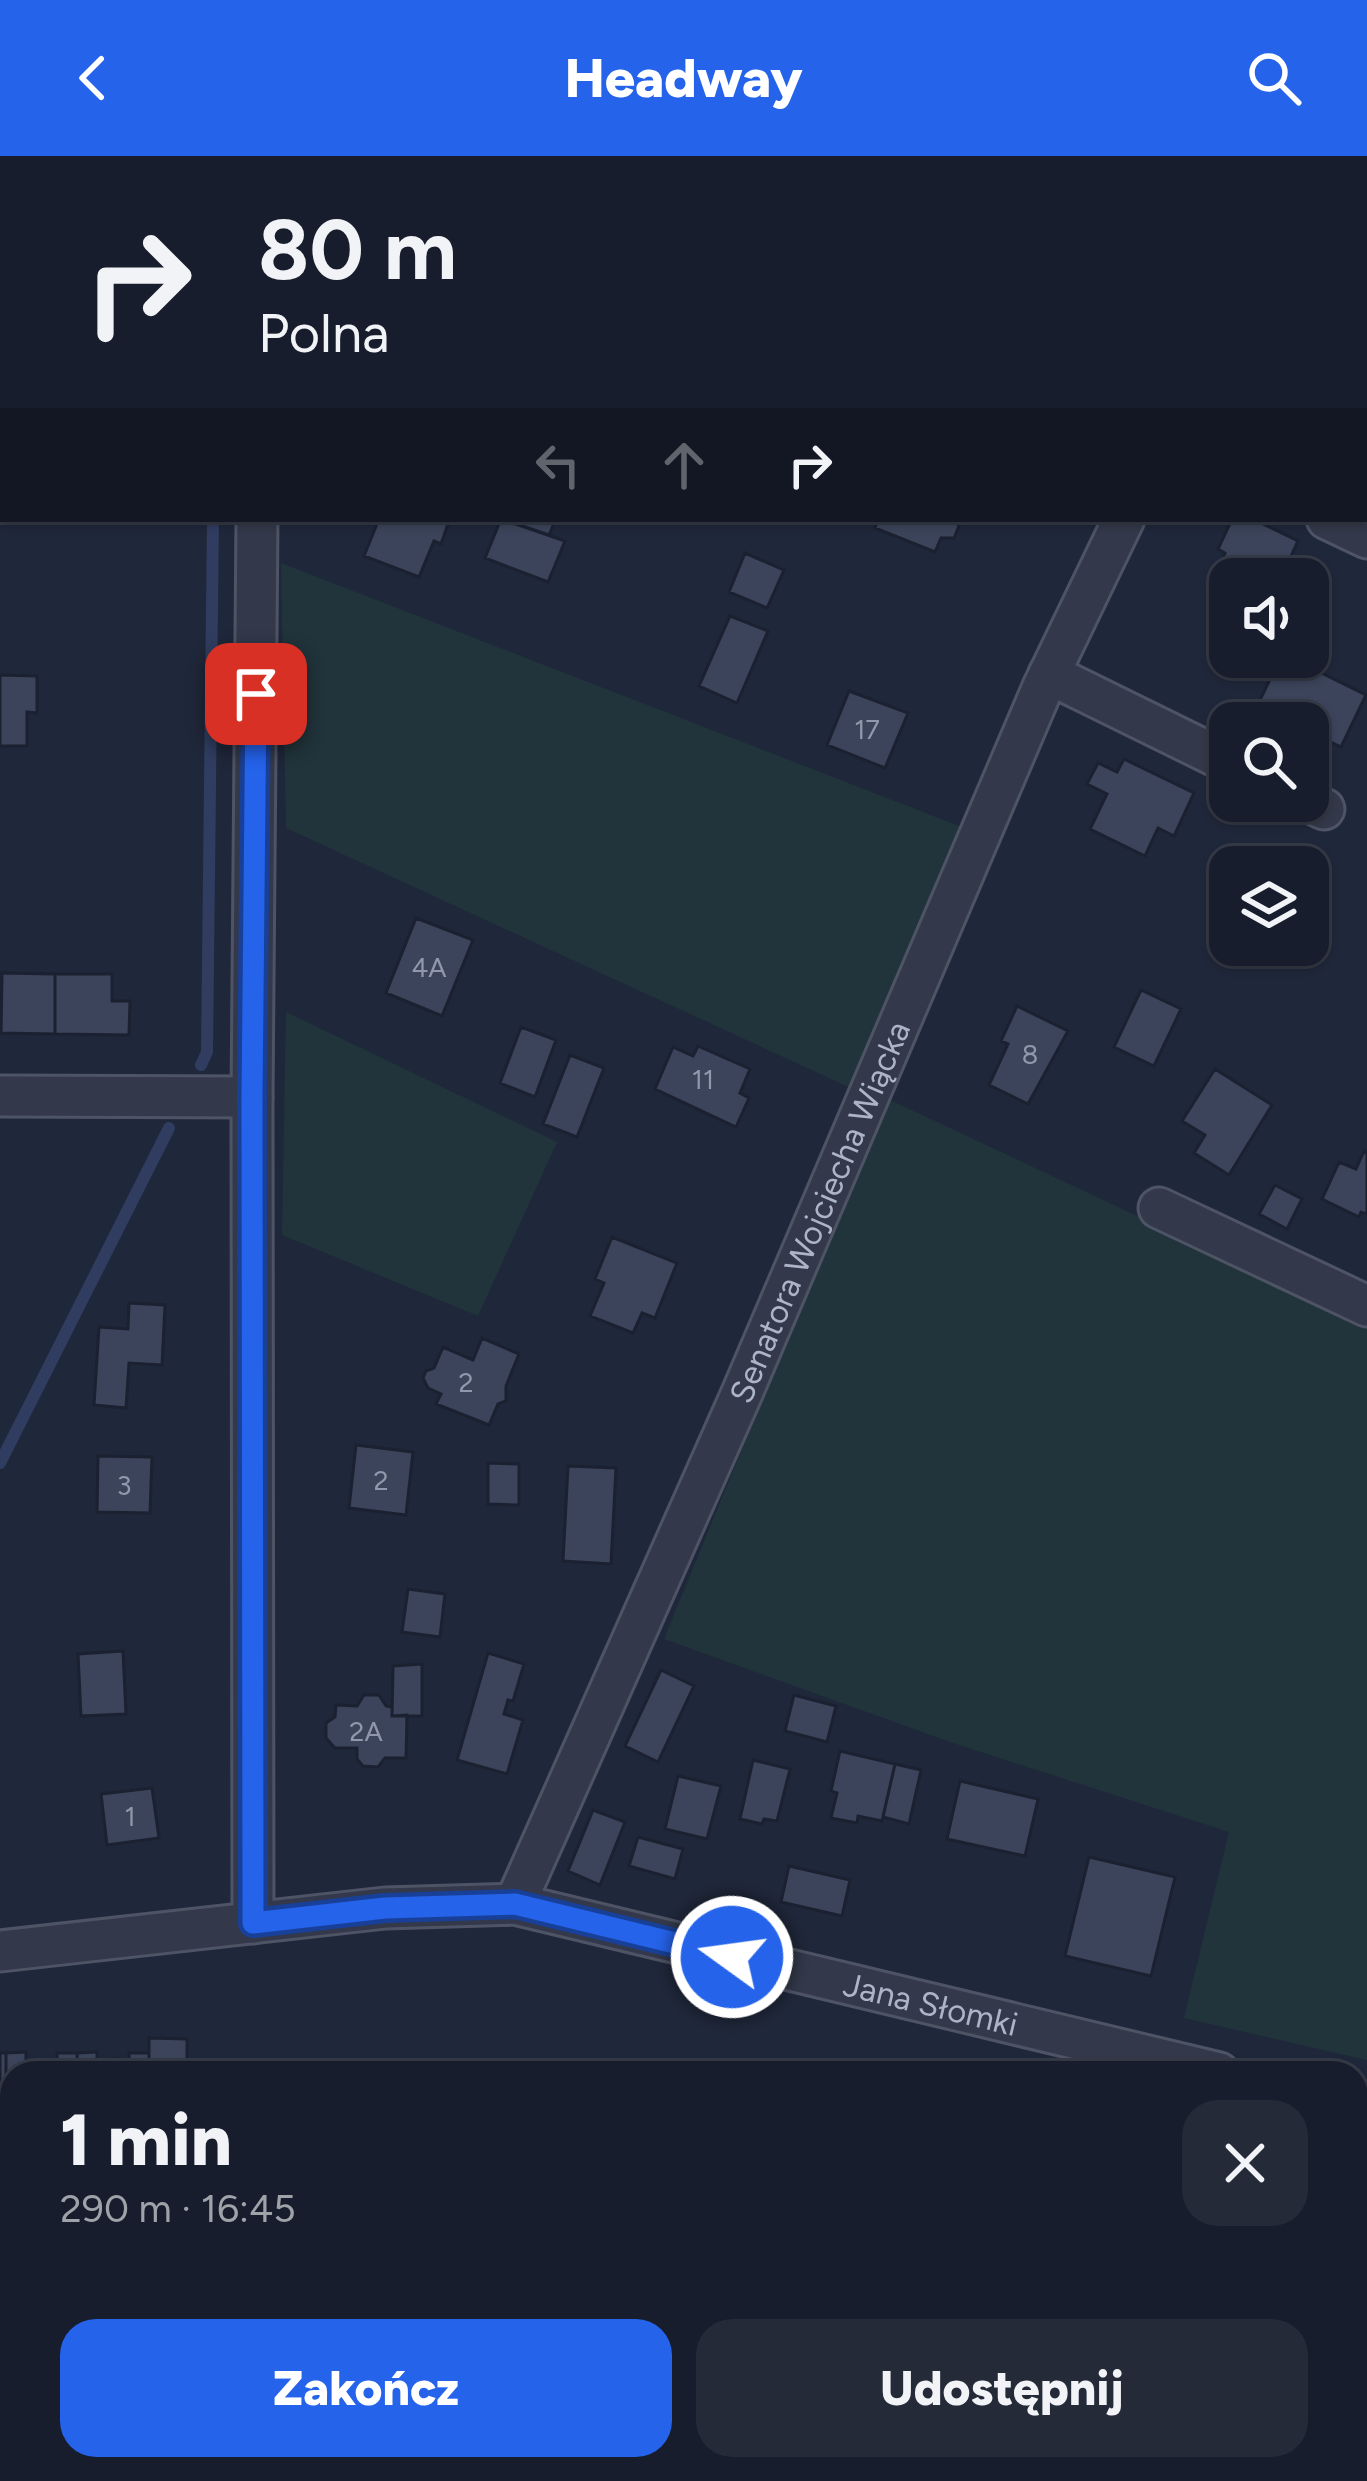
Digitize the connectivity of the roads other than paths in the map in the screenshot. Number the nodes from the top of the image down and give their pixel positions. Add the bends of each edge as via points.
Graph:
1 (256, 522) edge
2 (1123, 522) edge
3 (1333, 522) edge
4 (1367, 538) edge
5 (1049, 674) junction
6 (1209, 753) edge
7 (0, 1096) edge
8 (252, 1097) junction
9 (1159, 1208) dead end
10 (1367, 1306) edge
11 (515, 1904) junction
12 (253, 1923) junction
13 (0, 1951) edge
14 (1077, 2058) edge

1 - 8 street
2 - 5 street, Senatora Wojciecha Wiącka
3 - 4 street
5 - 6 street
5 - 11 street, Senatora Wojciecha Wiącka
7 - 8 street
8 - 12 street
9 - 10 street
11 - 12 street, Jana Słomki
11 - 14 street, Jana Słomki
12 - 13 street, Jana Słomki

